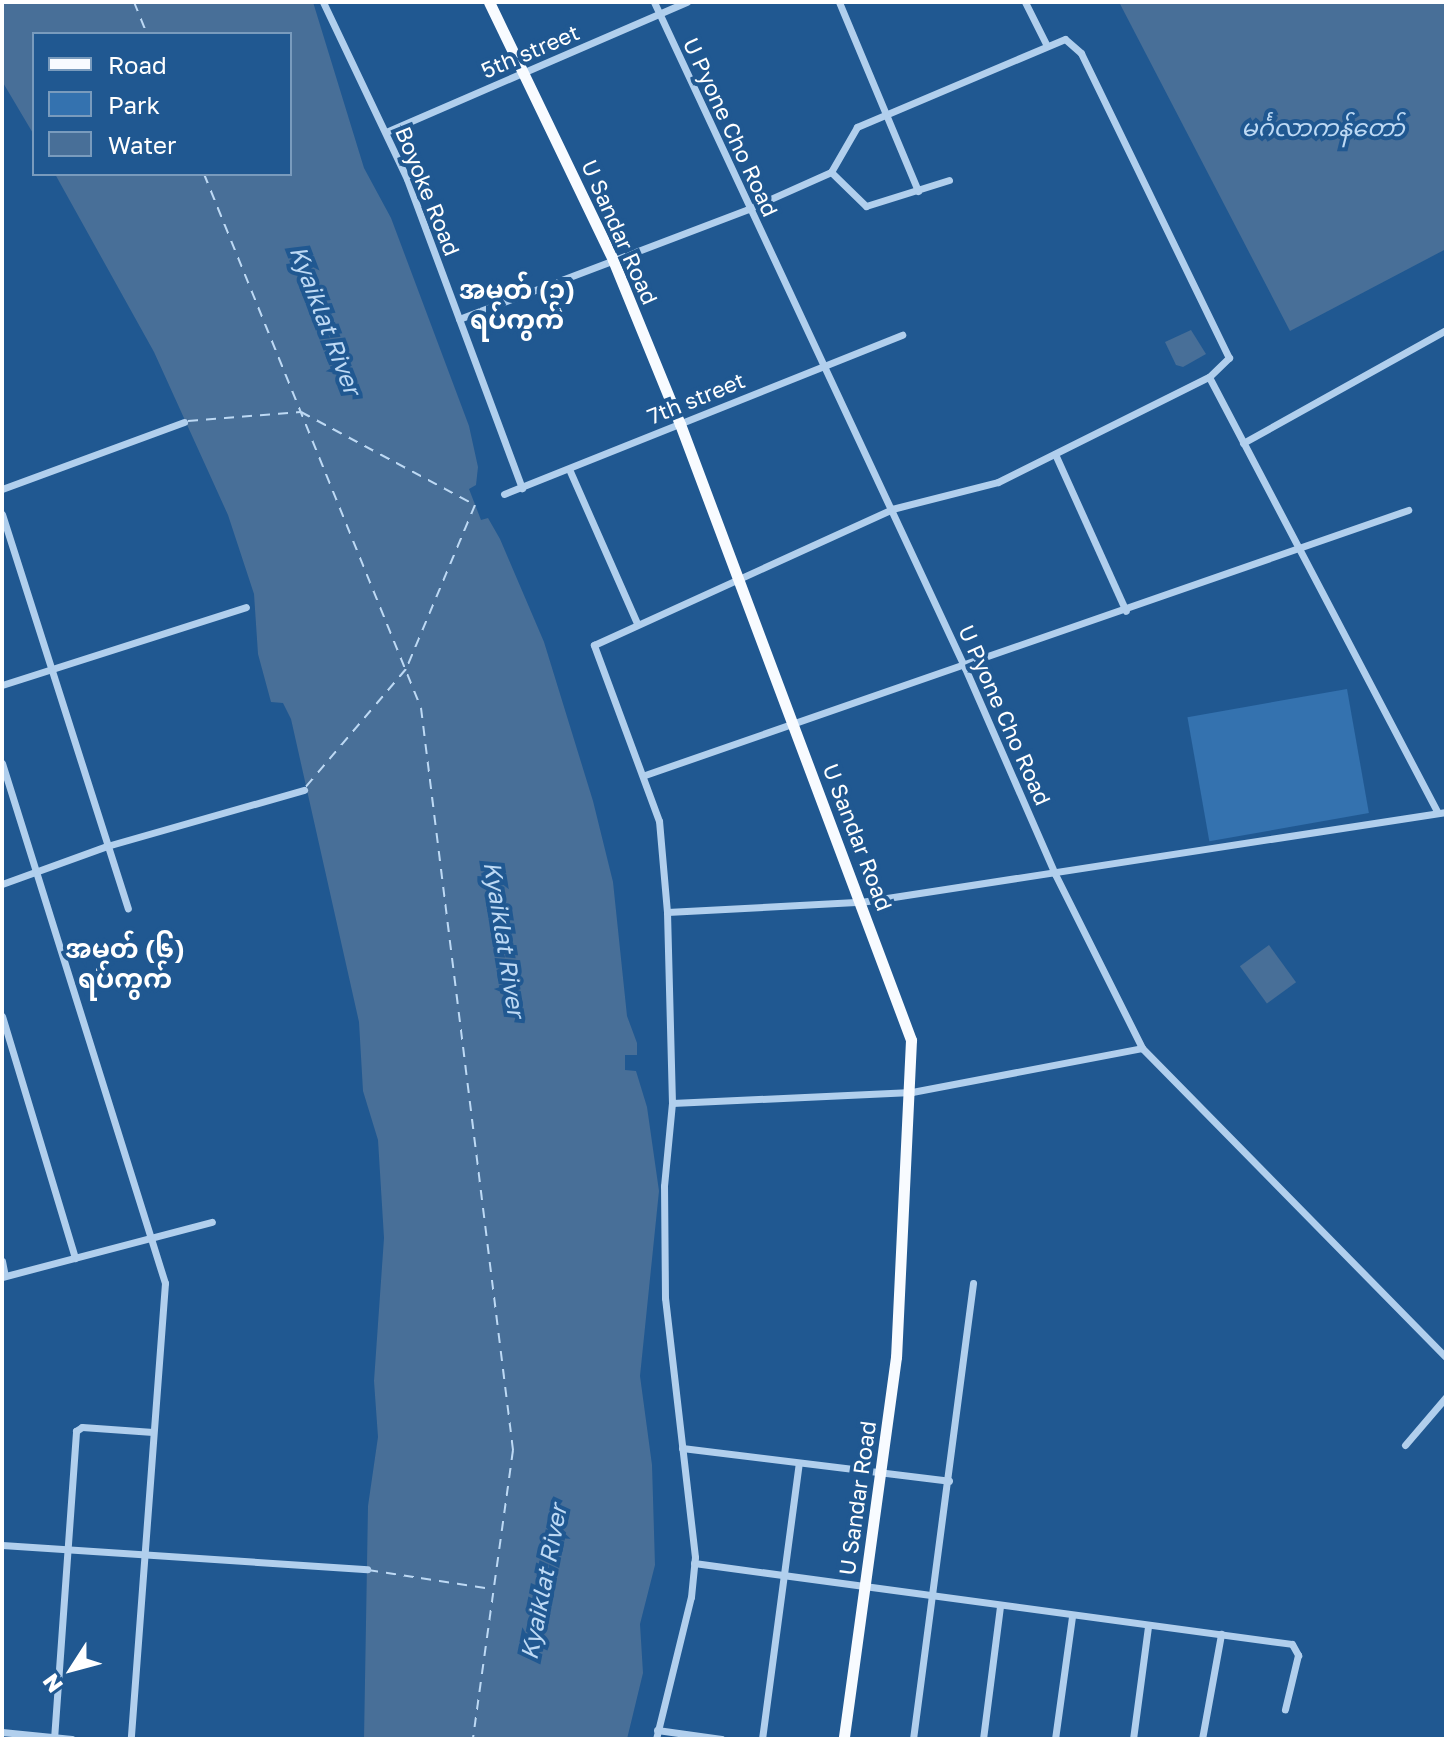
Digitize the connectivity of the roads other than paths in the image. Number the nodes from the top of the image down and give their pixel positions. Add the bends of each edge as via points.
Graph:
1 (337, 2) edge
2 (489, 2) edge
3 (654, 2) edge
4 (687, 2) edge
5 (839, 2) edge
6 (1025, 2) edge
7 (324, 5) edge
8 (660, 14) junction
9 (1046, 44) junction
10 (525, 73) junction
11 (885, 113) junction
12 (386, 132) junction
13 (831, 172) junction
14 (949, 180) dead end
15 (918, 191) junction
16 (748, 209) junction
17 (613, 260) junction
18 (459, 319) junction
19 (1446, 330) edge
20 (902, 335) dead end
21 (823, 367) junction
22 (1209, 377) junction
23 (184, 422) dead end
24 (680, 424) junction
25 (1243, 443) junction
26 (1055, 454) junction
27 (569, 469) junction
28 (522, 488) junction
29 (2, 489) edge
30 (504, 494) dead end
31 (892, 509) junction
32 (1408, 510) dead end
33 (2, 514) edge
34 (1299, 551) junction
35 (738, 578) junction
36 (246, 607) dead end
37 (1126, 611) junction
38 (637, 623) junction
39 (965, 668) junction
40 (50, 670) junction
41 (2, 685) edge
42 (794, 724) junction
43 (2, 763) edge
44 (645, 775) junction
45 (304, 790) dead end
46 (1442, 813) edge
47 (107, 846) junction
48 (38, 872) junction
49 (1055, 874) junction
50 (2, 884) edge
51 (861, 902) junction
52 (128, 908) dead end
53 (667, 912) junction
54 (2, 1016) edge
55 (1142, 1048) junction
56 (912, 1092) junction
57 (672, 1103) junction
58 (212, 1222) dead end
59 (152, 1235) junction
60 (75, 1258) junction
61 (2, 1261) edge
62 (4, 1276) edge
63 (973, 1283) dead end
64 (1446, 1357) edge
65 (1446, 1397) edge
66 (153, 1432) junction
67 (1405, 1445) dead end
68 (682, 1448) junction
69 (799, 1463) junction
70 (880, 1471) junction
71 (949, 1481) junction
72 (2, 1545) edge
73 (66, 1550) junction
74 (145, 1555) junction
75 (694, 1563) junction
76 (367, 1569) dead end
77 (785, 1575) junction
78 (865, 1587) junction
79 (931, 1597) junction
80 (1000, 1607) junction
81 (1072, 1617) junction
82 (1148, 1626) junction
83 (1221, 1634) junction
84 (1285, 1709) dead end
85 (2, 1732) edge
86 (656, 1735) edge
87 (54, 1738) edge
88 (72, 1739) edge
89 (131, 1739) edge
90 (721, 1739) edge
91 (762, 1739) edge
92 (844, 1739) edge
93 (913, 1739) edge
94 (983, 1739) edge
95 (1055, 1739) edge
96 (1133, 1739) edge
97 (1202, 1739) edge

1 - 7 street
2 - 10 main road, U Sandar Road
3 - 8 street, U Pyone Cho Road
4 - 8 street, 5th street
5 - 11 street
6 - 9 street
7 - 12 street, Boyoke Road
8 - 10 street, 5th street
8 - 16 street, U Pyone Cho Road
9 - 11 street
9 - 22 street via 1065,39 1081,53 1225,342 1227,363
10 - 12 street, 5th street
10 - 17 main road, U Sandar Road
11 - 13 street via 854,130
11 - 15 street
12 - 18 street, Boyoke Road
13 - 15 street via 866,206
13 - 16 street
14 - 15 street
16 - 17 street
16 - 21 street, U Pyone Cho Road
17 - 18 street
17 - 24 main road, U Sandar Road
18 - 28 street, Boyoke Road
19 - 25 street
20 - 21 street, 7th street
21 - 24 street, 7th street
21 - 31 street, U Pyone Cho Road
22 - 25 street
22 - 26 street
23 - 29 street
24 - 27 street, 7th street
24 - 35 main road, U Sandar Road
25 - 34 street
26 - 31 street via 998,482
26 - 37 street
27 - 28 street, 7th street
27 - 38 street
28 - 30 street, 7th street
31 - 35 street
31 - 39 street, U Pyone Cho Road
32 - 34 street
33 - 40 street
34 - 37 street
34 - 46 street
35 - 38 street
35 - 42 main road, U Sandar Road
36 - 40 street
37 - 39 street
38 - 44 street via 594,647
39 - 42 street
39 - 49 street, U Pyone Cho Road
40 - 41 street
40 - 47 street
42 - 44 street
42 - 51 main road, U Sandar Road
43 - 48 street
44 - 53 street via 659,821
45 - 47 street
46 - 49 street
47 - 48 street
47 - 52 street
48 - 50 street
48 - 59 street
49 - 51 street
49 - 55 street, U Pyone Cho Road
51 - 53 street
51 - 56 main road, U Sandar Road via 911,1040
53 - 57 street
54 - 60 street
55 - 56 street
55 - 64 street, U Pyone Cho Road
56 - 57 street
56 - 70 main road, U Sandar Road via 896,1357
57 - 68 street via 664,1186 665,1298
58 - 59 street
59 - 60 street
59 - 66 street via 165,1283
60 - 62 street
61 - 62 street
63 - 71 street
65 - 67 street
66 - 73 street via 82,1427 76,1431
66 - 74 street
68 - 69 street
68 - 75 street
69 - 70 street
69 - 77 street
70 - 71 street
70 - 78 main road, U Sandar Road
71 - 79 street
72 - 73 street
73 - 74 street
73 - 87 street
74 - 76 street
74 - 89 street
75 - 77 street
75 - 86 street
77 - 78 street
77 - 91 street
78 - 79 street
78 - 92 main road, U Sandar Road
79 - 80 street
79 - 93 street
80 - 81 street
80 - 94 street
81 - 82 street
81 - 95 street
82 - 83 street
82 - 96 street
83 - 84 street via 1292,1644 1298,1655
83 - 97 street
85 - 87 street
86 - 90 street
87 - 88 street

